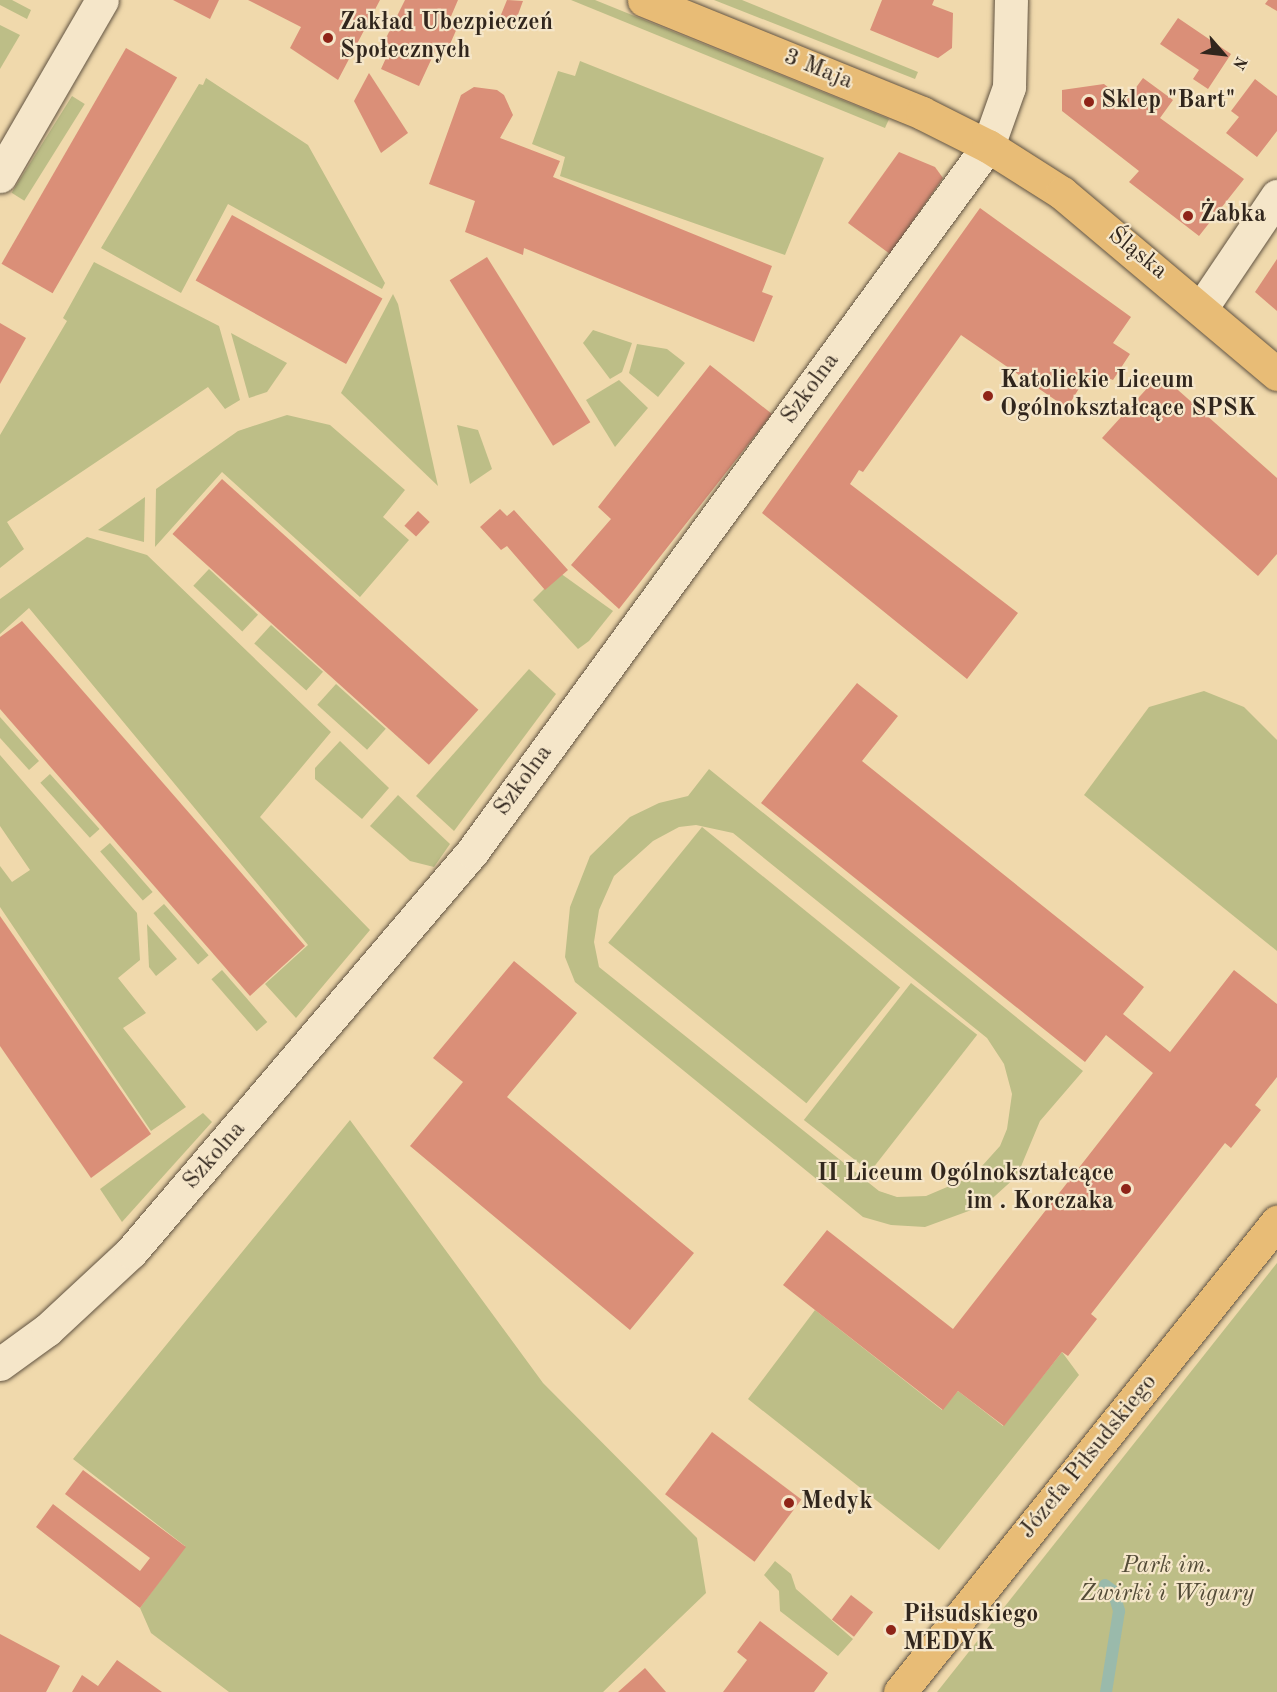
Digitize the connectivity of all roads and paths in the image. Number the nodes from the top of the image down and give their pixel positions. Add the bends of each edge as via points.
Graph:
1 (102, 0) edge
2 (644, 0) edge
3 (1011, 0) edge
4 (988, 146) junction
5 (0, 176) edge
6 (1277, 196) edge
7 (1202, 307) junction
8 (1277, 374) edge
9 (1277, 1222) edge
10 (0, 1364) edge
11 (900, 1692) edge

1 - 5 street
2 - 4 main road, 3 Maja via 922,113
3 - 4 street, Szkolna via 1009,87
4 - 7 main road, Śląska via 1062,193
4 - 10 street, Szkolna via 472,852 131,1252 47,1330
6 - 7 street
7 - 8 main road, Śląska
9 - 11 main road, Józefa Piłsudskiego

